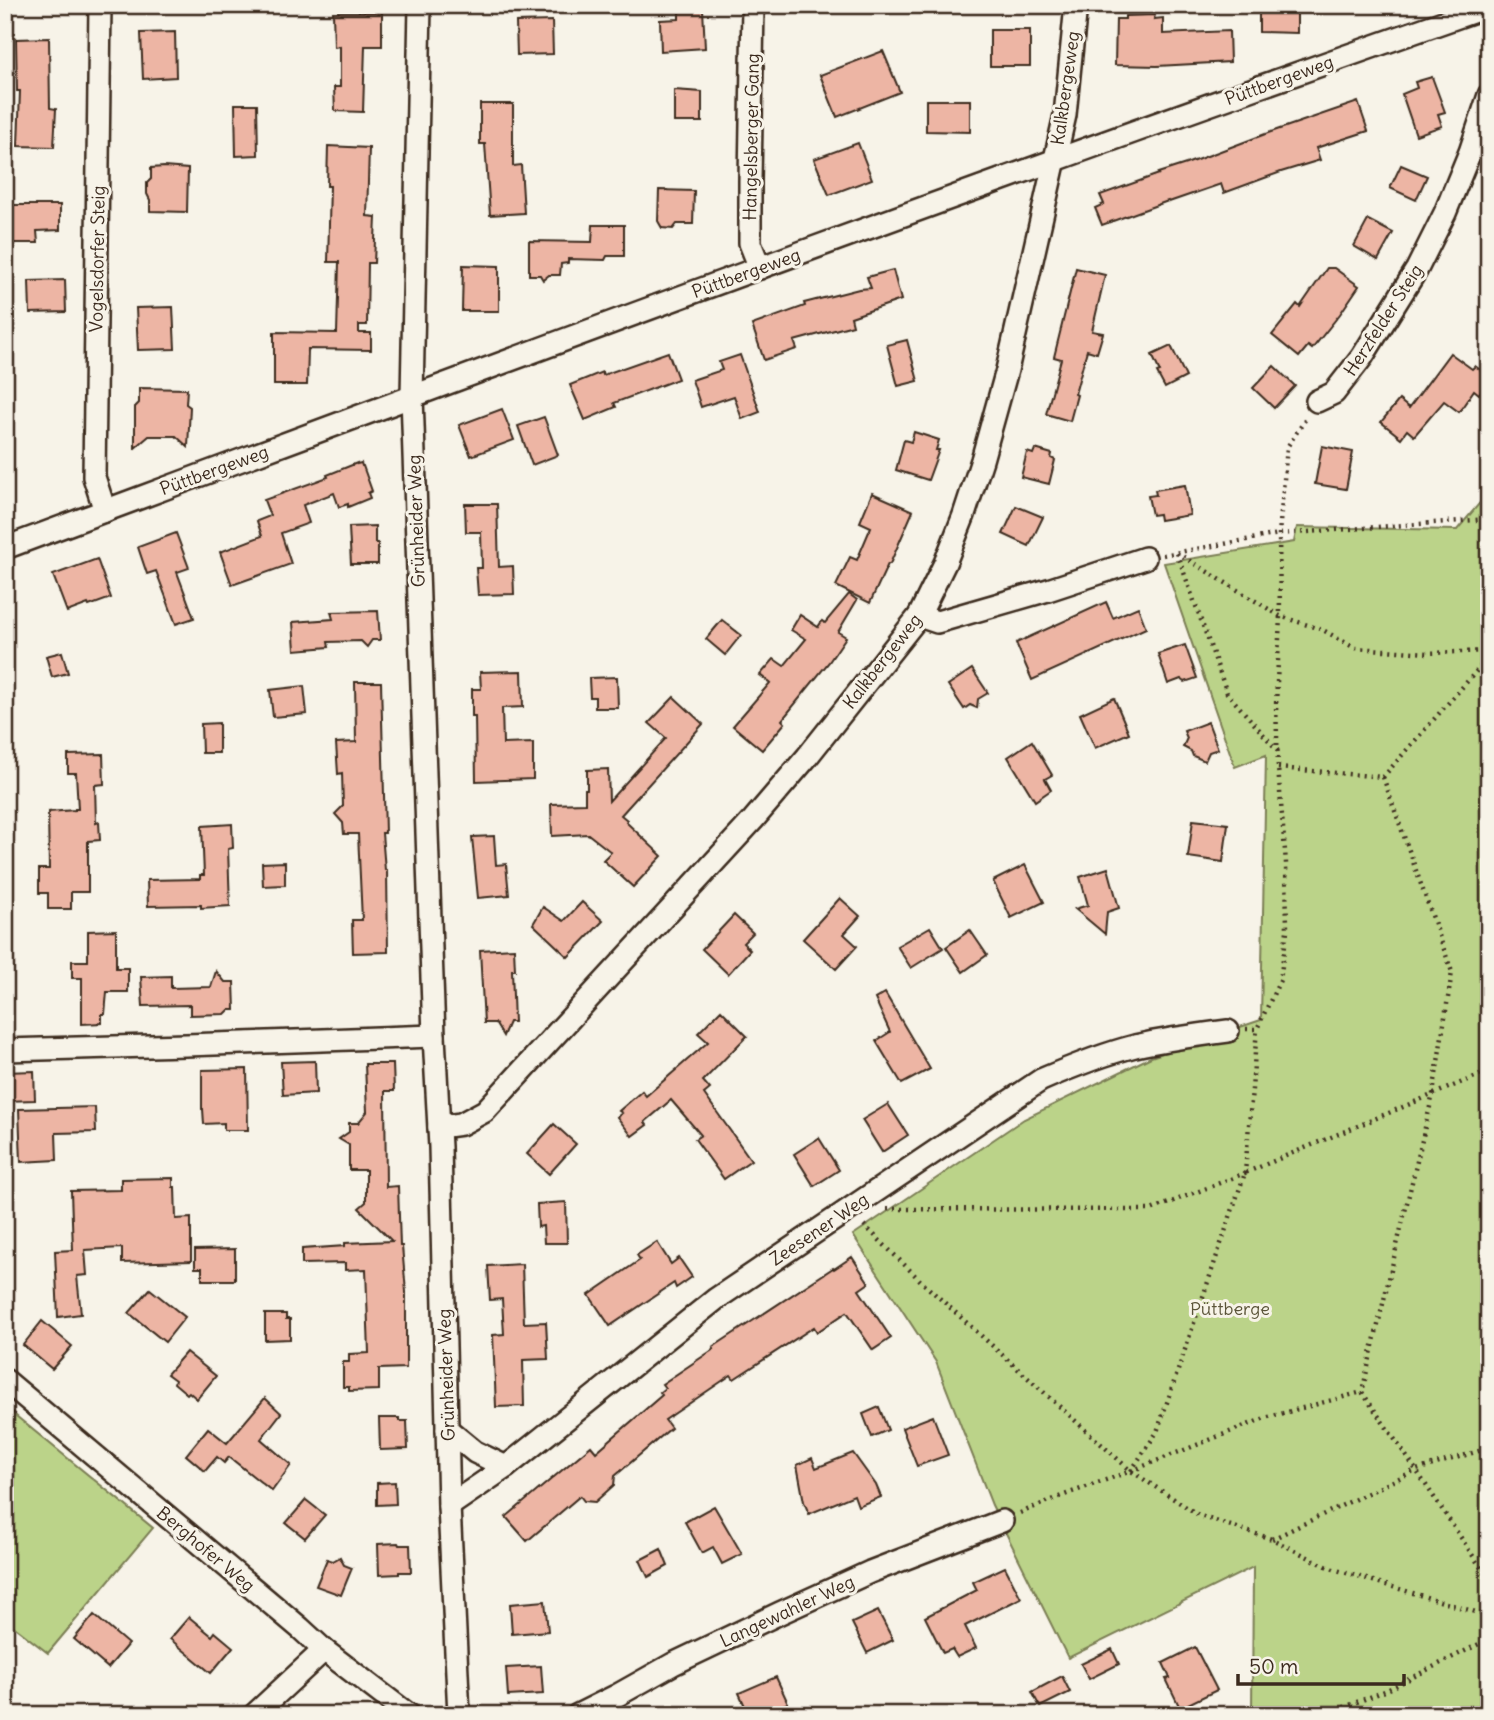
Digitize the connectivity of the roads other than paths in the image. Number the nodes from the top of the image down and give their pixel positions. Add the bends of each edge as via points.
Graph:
1 (100, 5) edge
2 (419, 5) edge
3 (753, 5) edge
4 (1076, 5) edge
5 (1489, 6) edge
6 (1489, 95) edge
7 (1053, 162) junction
8 (760, 268) junction
9 (412, 396) junction
10 (1317, 401) road end
11 (104, 511) junction
12 (5, 548) edge
13 (1145, 558) road end
14 (919, 616) junction
15 (1228, 1031) road end
16 (434, 1035) junction
17 (5, 1050) edge
18 (439, 1127) junction
19 (5, 1380) edge
20 (447, 1429) junction
21 (506, 1467) junction
22 (449, 1506) junction
23 (1002, 1521) road end
24 (324, 1650) junction
25 (254, 1715) edge
26 (409, 1715) edge
27 (460, 1715) edge
28 (578, 1715) edge

1 - 11 street, Vogelsdorfer Steig via 94,477
2 - 9 street, Grünheider Weg
3 - 8 street, Hangelsberger Gang via 750,243
4 - 7 street, Kalkbergeweg via 1065,116
5 - 7 street, Püttbergeweg
6 - 10 street, Herzfelder Steig via 1470,152 1418,269 1362,357 1334,393
7 - 8 street, Püttbergeweg
7 - 14 street, Kalkbergeweg via 982,460 945,563
8 - 9 street, Püttbergeweg
9 - 11 street, Püttbergeweg
9 - 16 street, Grünheider Weg
11 - 12 street, Püttbergeweg
13 - 14 street via 937,622
14 - 18 street, Kalkbergeweg via 753,820 485,1111 461,1124
15 - 21 street, Zeesener Weg via 1132,1047 1041,1080 716,1299
16 - 17 street
16 - 18 street, Grünheider Weg
18 - 20 street, Grünheider Weg
19 - 24 street, Berghofer Weg
20 - 21 street via 475,1452
20 - 22 street, Grünheider Weg
21 - 22 street, Zeesener Weg
22 - 27 street, Grünheider Weg
23 - 28 street, Langewahler Weg via 780,1613
24 - 25 street
24 - 26 street, Berghofer Weg

